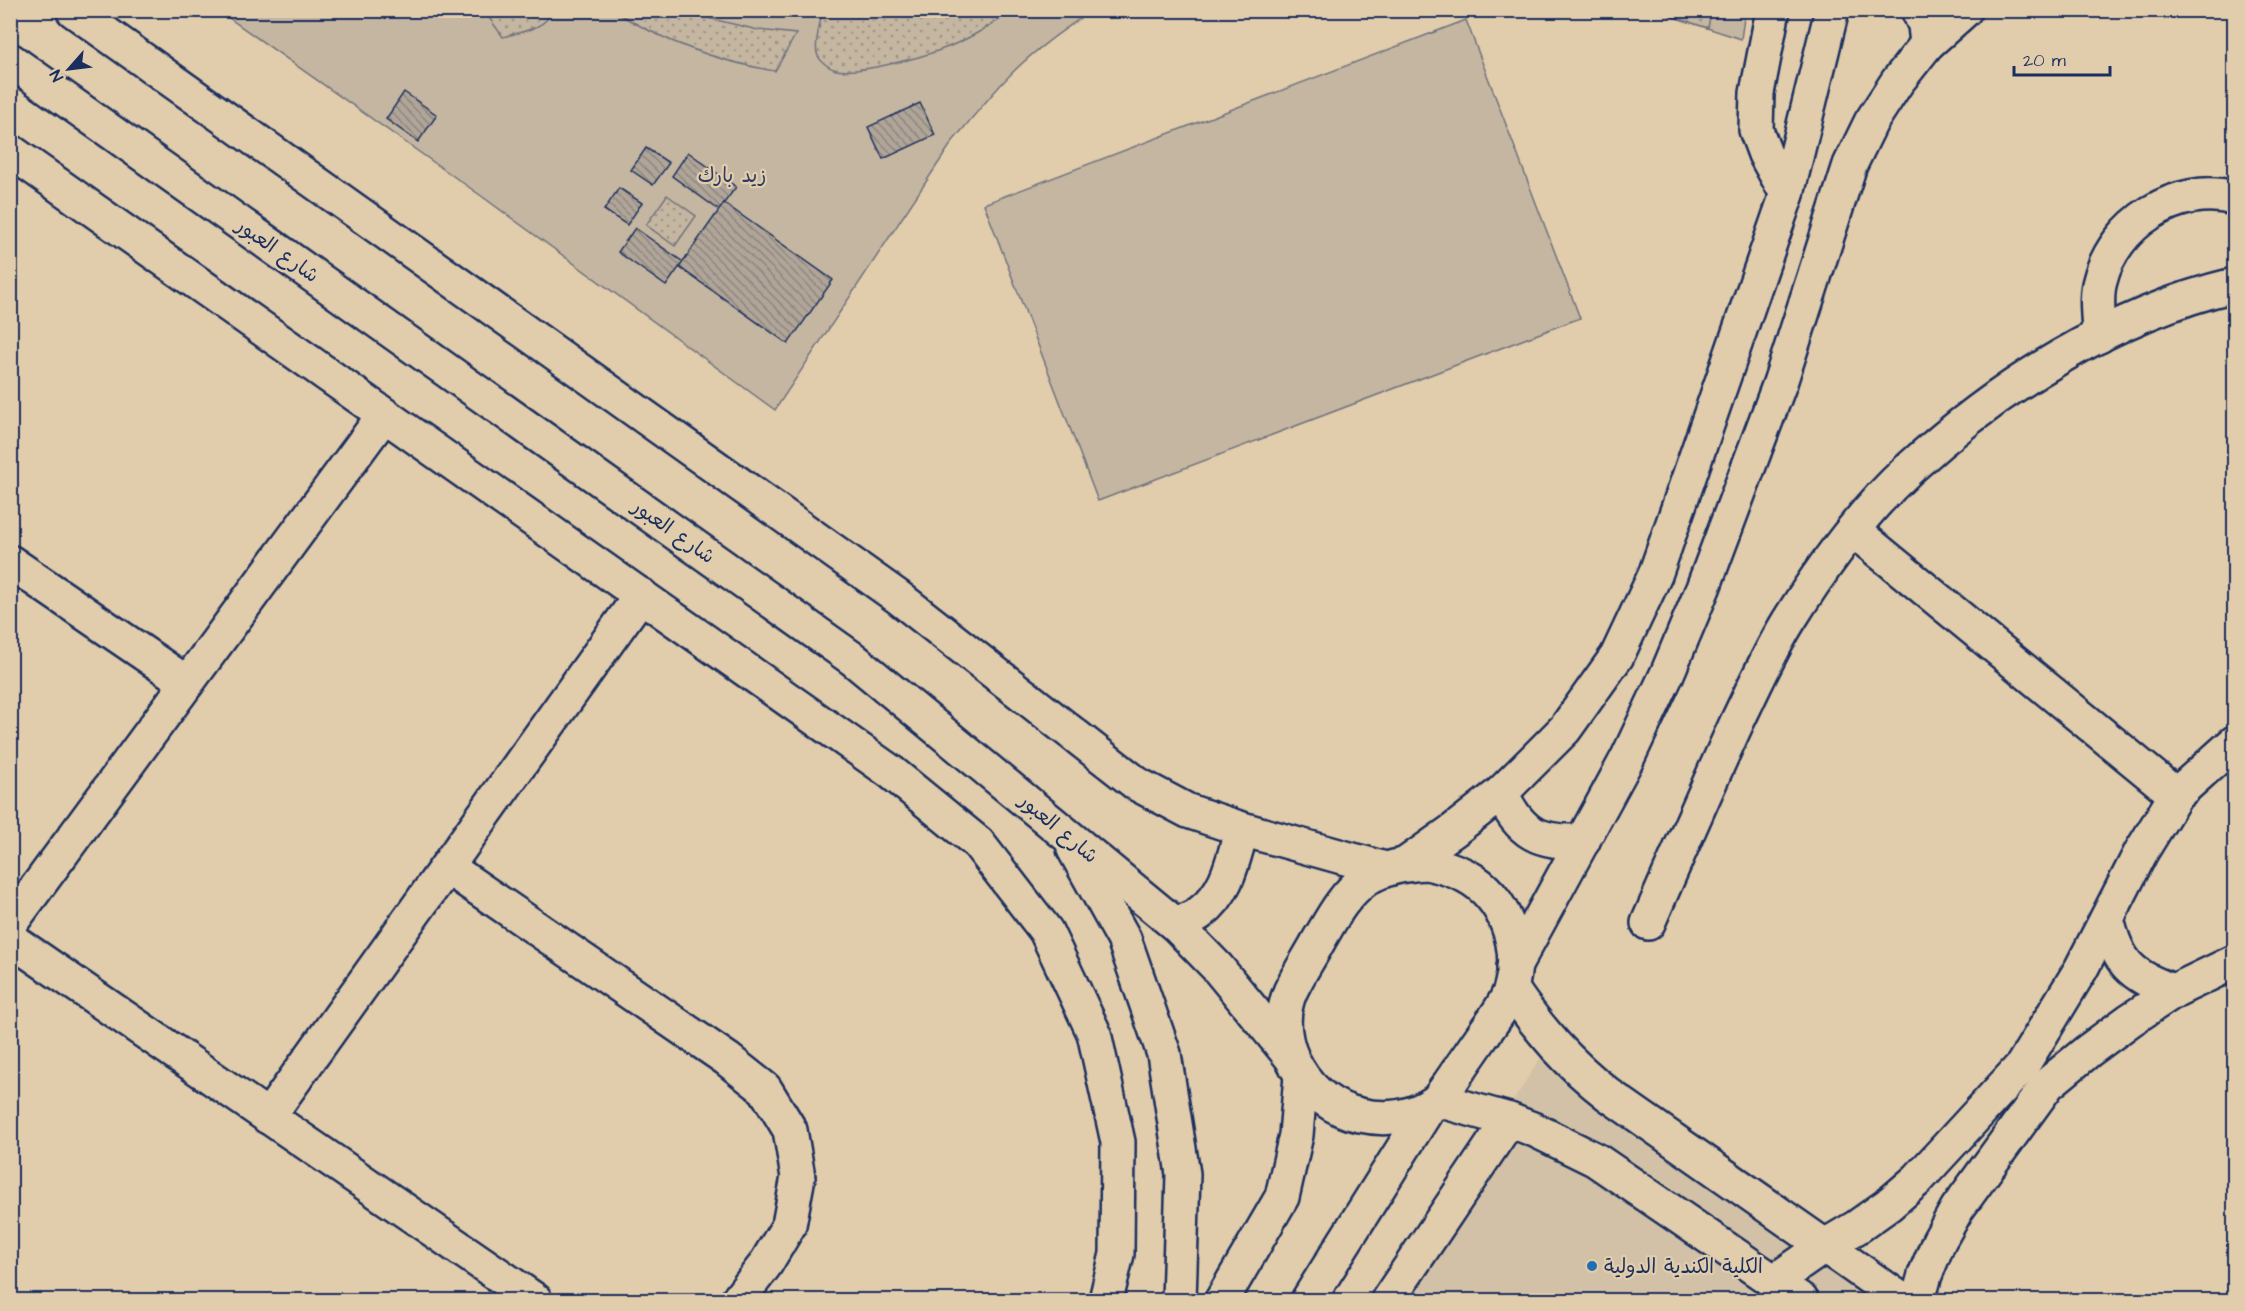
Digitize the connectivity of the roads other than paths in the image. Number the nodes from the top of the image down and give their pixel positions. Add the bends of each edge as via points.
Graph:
1 (73, 10) edge
2 (1773, 10) edge
3 (1832, 10) edge
4 (1918, 10) edge
5 (1965, 10) edge
6 (1927, 44) junction
7 (10, 60) edge
8 (10, 151) edge
9 (1786, 194) junction
10 (2235, 198) edge
11 (2235, 285) edge
12 (2099, 336) junction
13 (384, 415) junction
14 (1853, 530) junction
15 (10, 562) edge
16 (641, 595) junction
17 (187, 683) junction
18 (2235, 743) edge
19 (1501, 793) junction
20 (2176, 795) junction
21 (1242, 829) junction
22 (1064, 832) junction
23 (1583, 841) junction
24 (1395, 866) junction
25 (447, 867) junction
26 (2107, 919) junction
27 (10, 924) edge
28 (1648, 924) dead end
29 (1176, 925) junction
30 (10, 939) edge
31 (2235, 962) edge
32 (1513, 977) junction
33 (2174, 991) junction
34 (1296, 1066) junction
35 (2035, 1075) junction
36 (1433, 1103) junction
37 (268, 1117) junction
38 (1509, 1120) junction
39 (1825, 1246) junction
40 (1773, 1282) junction
41 (535, 1300) edge
42 (738, 1300) edge
43 (1106, 1300) edge
44 (1179, 1300) edge
45 (1222, 1300) edge
46 (1308, 1300) edge
47 (1388, 1300) edge
48 (1801, 1300) edge
49 (1902, 1300) edge
50 (1918, 1300) edge

1 - 21 street via 898,597 1137,784 1188,811
2 - 9 street via 1757,93 1756,130
3 - 9 street
4 - 6 street
5 - 6 street
6 - 23 street via 1871,122 1850,165 1780,382 1703,588 1632,748
7 - 22 street, شارع العبور via 854,658
8 - 13 street
9 - 19 street via 1655,574 1617,656 1565,729
10 - 12 street via 2190,197 2159,207 2132,226 2111,252 2099,282
11 - 12 street via 2163,307
12 - 14 street via 2035,372 1970,418 1908,471
13 - 16 street
13 - 17 street
14 - 20 street
14 - 28 street via 1811,586 1759,675
15 - 17 street
16 - 25 street
16 - 43 street via 891,772 978,843 1046,931 1094,1033 1118,1142 1117,1254
17 - 27 street
18 - 20 street
19 - 23 street via 1513,816 1532,834 1557,842
19 - 24 street via 1454,830
20 - 26 street
21 - 24 street
21 - 29 street via 1221,892 1201,912
22 - 29 street, شارع العبور
22 - 44 street via 1124,939 1164,1054 1183,1174
23 - 32 street
24 - 32 street via 1426,863 1448,867 1485,889 1508,925 1514,946
24 - 34 street via 1366,879 1349,893 1289,993 1286,1036
25 - 37 street
25 - 42 street via 765,1089 790,1130 798,1177 789,1225
26 - 33 street via 2113,944 2128,967 2149,983
26 - 35 street via 2058,1009
29 - 34 street, شارع العبور via 1230,983
30 - 37 street
31 - 33 street
32 - 36 street via 1502,1008
32 - 39 street via 1531,1018 1580,1072
33 - 35 street via 2105,1038
34 - 36 street, شارع العبور via 1315,1092 1352,1114 1394,1118
34 - 45 street via 1296,1135 1282,1197
35 - 39 street via 1888,1205
35 - 50 street via 1936,1249
36 - 38 street
36 - 46 street
37 - 41 street
38 - 40 street via 1596,1160
38 - 47 street
39 - 40 street
39 - 49 street
40 - 48 street

